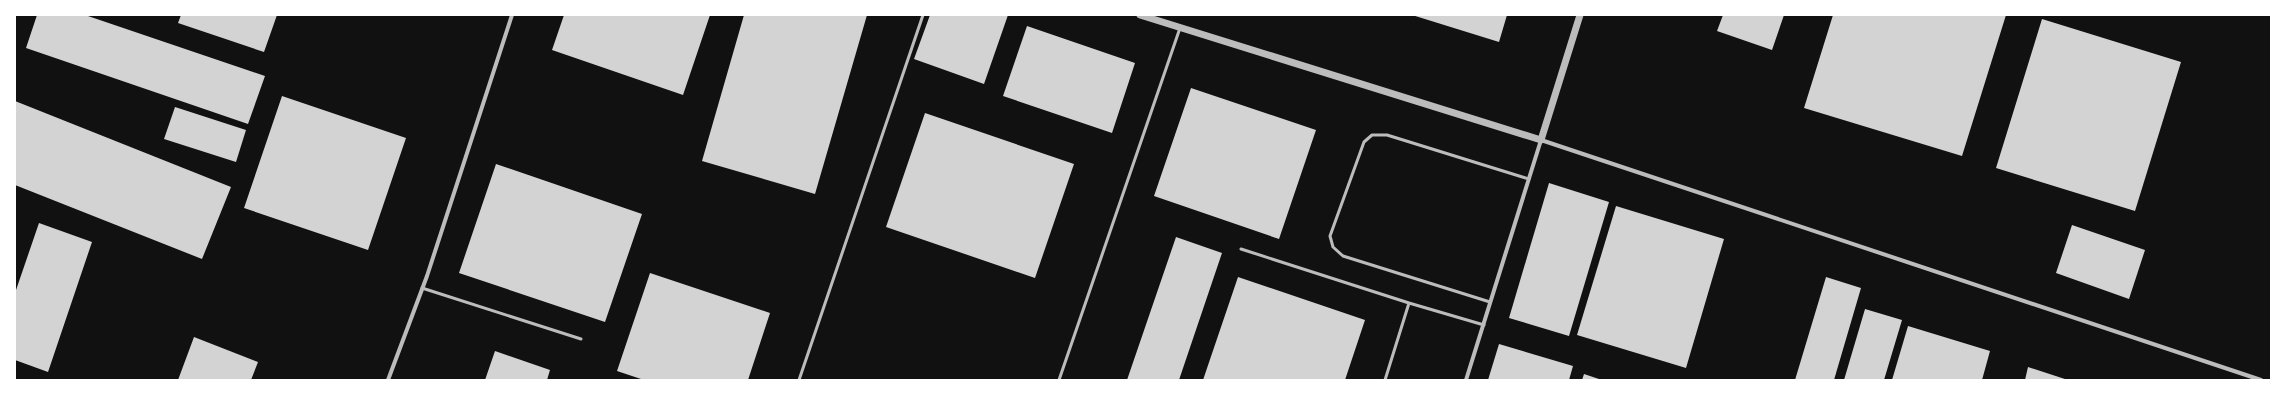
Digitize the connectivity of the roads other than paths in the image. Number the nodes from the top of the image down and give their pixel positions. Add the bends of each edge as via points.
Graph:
1 (512, 15) edge
2 (923, 15) edge
3 (1140, 15) edge
4 (1580, 15) edge
5 (1180, 28) junction
6 (1541, 140) junction
7 (1529, 179) junction
8 (1241, 249) dead end
9 (422, 288) junction
10 (1490, 302) junction
11 (1409, 303) junction
12 (1484, 325) junction
13 (581, 339) dead end
14 (388, 380) edge
15 (800, 380) edge
16 (1059, 380) edge
17 (1384, 380) edge
18 (1466, 380) edge
19 (2261, 380) edge

1 - 9 street
2 - 15 lane
3 - 5 street
4 - 6 street
5 - 6 street
5 - 16 lane
6 - 7 street
6 - 19 street
7 - 10 street
7 - 10 lane via 1387,135 1372,135 1364,142 1330,236 1333,247 1343,256
8 - 11 lane
9 - 13 lane
9 - 14 street
10 - 12 street
11 - 12 lane
11 - 17 lane
12 - 18 street

